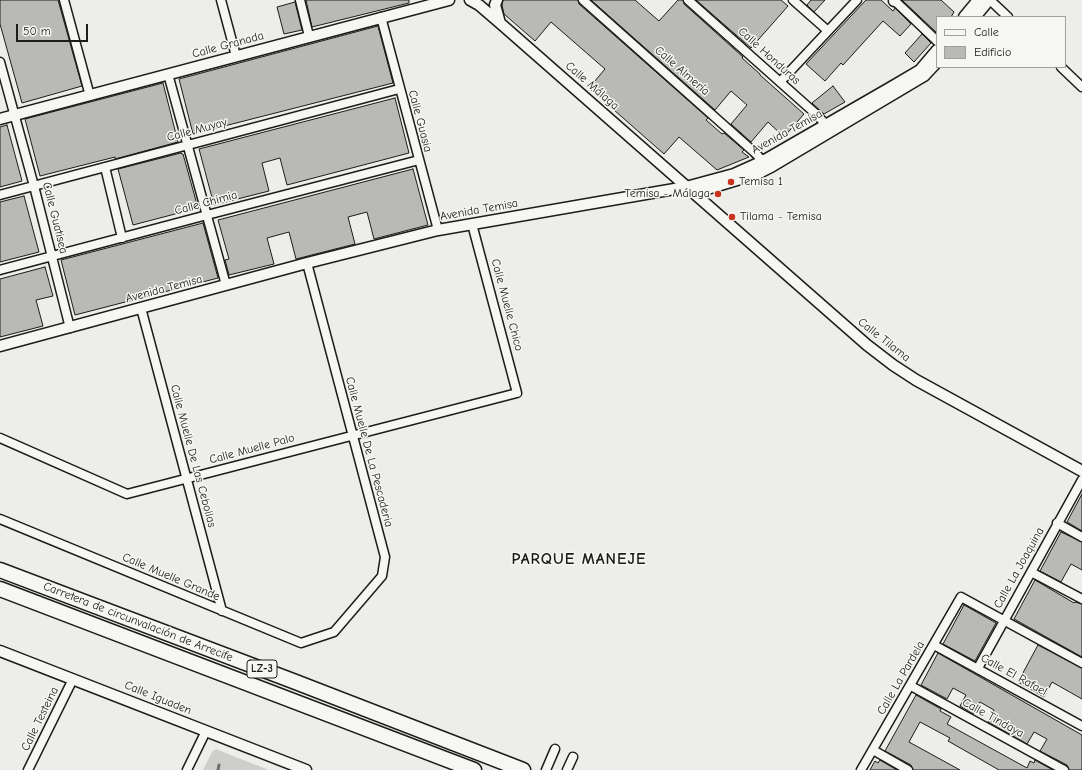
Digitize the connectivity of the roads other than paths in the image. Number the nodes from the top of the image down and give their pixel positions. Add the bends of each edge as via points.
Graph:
1 (64, 0) edge
2 (221, 0) edge
3 (300, 0) edge
4 (449, 0) edge
5 (470, 0) edge
6 (497, 0) edge
7 (583, 0) edge
8 (688, 0) edge
9 (793, 0) edge
10 (857, 0) edge
11 (894, 0) edge
12 (978, 0) edge
13 (989, 0) edge
14 (965, 16) edge
15 (976, 16) edge
16 (1007, 16) edge
17 (381, 17) junction
18 (500, 23) junction
19 (828, 31) junction
20 (309, 36) junction
21 (936, 40) edge
22 (936, 51) edge
23 (236, 56) junction
24 (0, 62) edge
25 (936, 63) edge
26 (1062, 68) edge
27 (168, 74) junction
28 (780, 82) junction
29 (1082, 87) edge
30 (399, 89) junction
31 (90, 96) junction
32 (15, 115) junction
33 (0, 119) edge
34 (829, 128) junction
35 (188, 144) junction
36 (419, 160) junction
37 (763, 162) junction
38 (105, 167) junction
39 (34, 186) junction
40 (686, 187) junction
41 (694, 193) junction
42 (0, 195) edge
43 (207, 215) junction
44 (472, 224) junction
45 (438, 230) junction
46 (122, 238) junction
47 (52, 257) junction
48 (307, 263) junction
49 (0, 270) edge
50 (226, 285) junction
51 (141, 308) junction
52 (70, 328) junction
53 (0, 346) edge
54 (518, 393) joint
55 (352, 435) junction
56 (0, 438) edge
57 (1082, 471) edge
58 (187, 479) junction
59 (1082, 480) edge
60 (0, 519) edge
61 (1058, 523) junction
62 (1082, 537) edge
63 (0, 570) edge
64 (1031, 572) junction
65 (0, 589) edge
66 (1082, 599) edge
67 (222, 611) junction
68 (1004, 620) junction
69 (334, 632) joint
70 (934, 645) junction
71 (0, 651) edge
72 (1082, 663) edge
73 (978, 668) junction
74 (73, 679) junction
75 (911, 686) junction
76 (1082, 726) edge
77 (206, 731) junction
78 (555, 749) dead end
79 (873, 750) junction
80 (573, 757) dead end
81 (28, 770) edge
82 (187, 770) edge
83 (306, 770) edge
84 (474, 770) edge
85 (523, 770) edge
86 (546, 770) edge
87 (567, 770) edge
88 (862, 770) edge
89 (908, 770) edge
90 (1064, 770) edge

1 - 31 street
2 - 23 street
3 - 20 street
4 - 17 street, Calle Granada
5 - 18 street, Calle Málaga
6 - 18 street via 495,5
7 - 37 street, Calle Almería
8 - 28 street, Calle Honduras
9 - 19 street
10 - 19 street
11 - 21 street
12 - 14 street
13 - 15 street
13 - 16 street
17 - 20 street, Calle Granada
17 - 30 street, Calle Guasia
18 - 40 street, Calle Málaga
19 - 28 street
20 - 23 street, Calle Granada
22 - 34 street, Avenida Temisa via 920,70
23 - 27 street, Calle Granada
24 - 32 street, Calle Guatisea
25 - 34 street, Avenida Temisa via 924,76
26 - 29 street
27 - 31 street, Calle Granada
27 - 35 street
28 - 34 street, Calle Honduras
30 - 35 street, Calle Muyay
30 - 36 street, Calle Guasia
31 - 32 street, Calle Granada
32 - 33 street, Calle Granada
32 - 39 street, Calle Guatisea
34 - 37 street, Avenida Temisa
34 - 41 street, Avenida Temisa via 757,174
35 - 38 street, Calle Muyay
35 - 43 street
36 - 43 street, Calle Chimia
36 - 45 street, Calle Guasia
37 - 40 street, Avenida Temisa via 734,174
38 - 39 street, Calle Muyay
38 - 46 street
39 - 42 street, Calle Muyay
39 - 47 street, Calle Guatisea
40 - 41 street, Calle Málaga
40 - 44 street, Avenida Temisa
41 - 57 street, Calle Tilama via 856,336 893,365 990,422
43 - 46 street, Calle Chimia
43 - 50 street
44 - 45 street, Avenida Temisa
44 - 54 street, Calle Muelle Chico
45 - 48 street, Avenida Temisa
46 - 47 street, Calle Chimia
47 - 49 street, Calle Chimia
47 - 52 street, Calle Guatisea
48 - 50 street, Avenida Temisa
48 - 55 street, Calle Muelle De La Pescaderia
50 - 51 street, Avenida Temisa
51 - 52 street, Avenida Temisa
51 - 58 street, Calle Muelle De Las Cebollas
52 - 53 street, Avenida Temisa
54 - 55 street, Calle Muelle Palo
55 - 58 street, Calle Muelle Palo
55 - 69 street, Calle Muelle De La Pescaderia via 385,556 382,576
56 - 58 street, Calle Muelle Palo via 128,494
58 - 67 street, Calle Muelle De Las Cebollas
59 - 61 street, Calle La Joaquina
60 - 67 street, Calle Muelle Grande
61 - 62 street
61 - 64 street, Calle La Joaquina
63 - 85 highway, Carretera de circunvalación de Arrecife / LZ-3
64 - 66 street
64 - 68 street, Calle La Joaquina
65 - 84 highway, Carretera de circunvalación de Arrecife / LZ-3
67 - 69 street, Calle Muelle Grande via 301,643
68 - 70 street, Calle La Pardela via 961,597
68 - 72 street
68 - 73 street, Calle La Joaquina
70 - 73 street, Calle El Rafael
70 - 75 street, Calle La Pardela
71 - 74 street, Calle Iguaden
73 - 76 street, Calle El Rafael
74 - 77 street, Calle Iguaden
74 - 81 street, Calle Testeina
75 - 79 street, Calle La Pardela
75 - 90 street, Calle Tindaya
77 - 82 street
77 - 83 street, Calle Iguaden
78 - 86 street
79 - 88 street, Calle La Pardela
79 - 89 street
80 - 87 street

